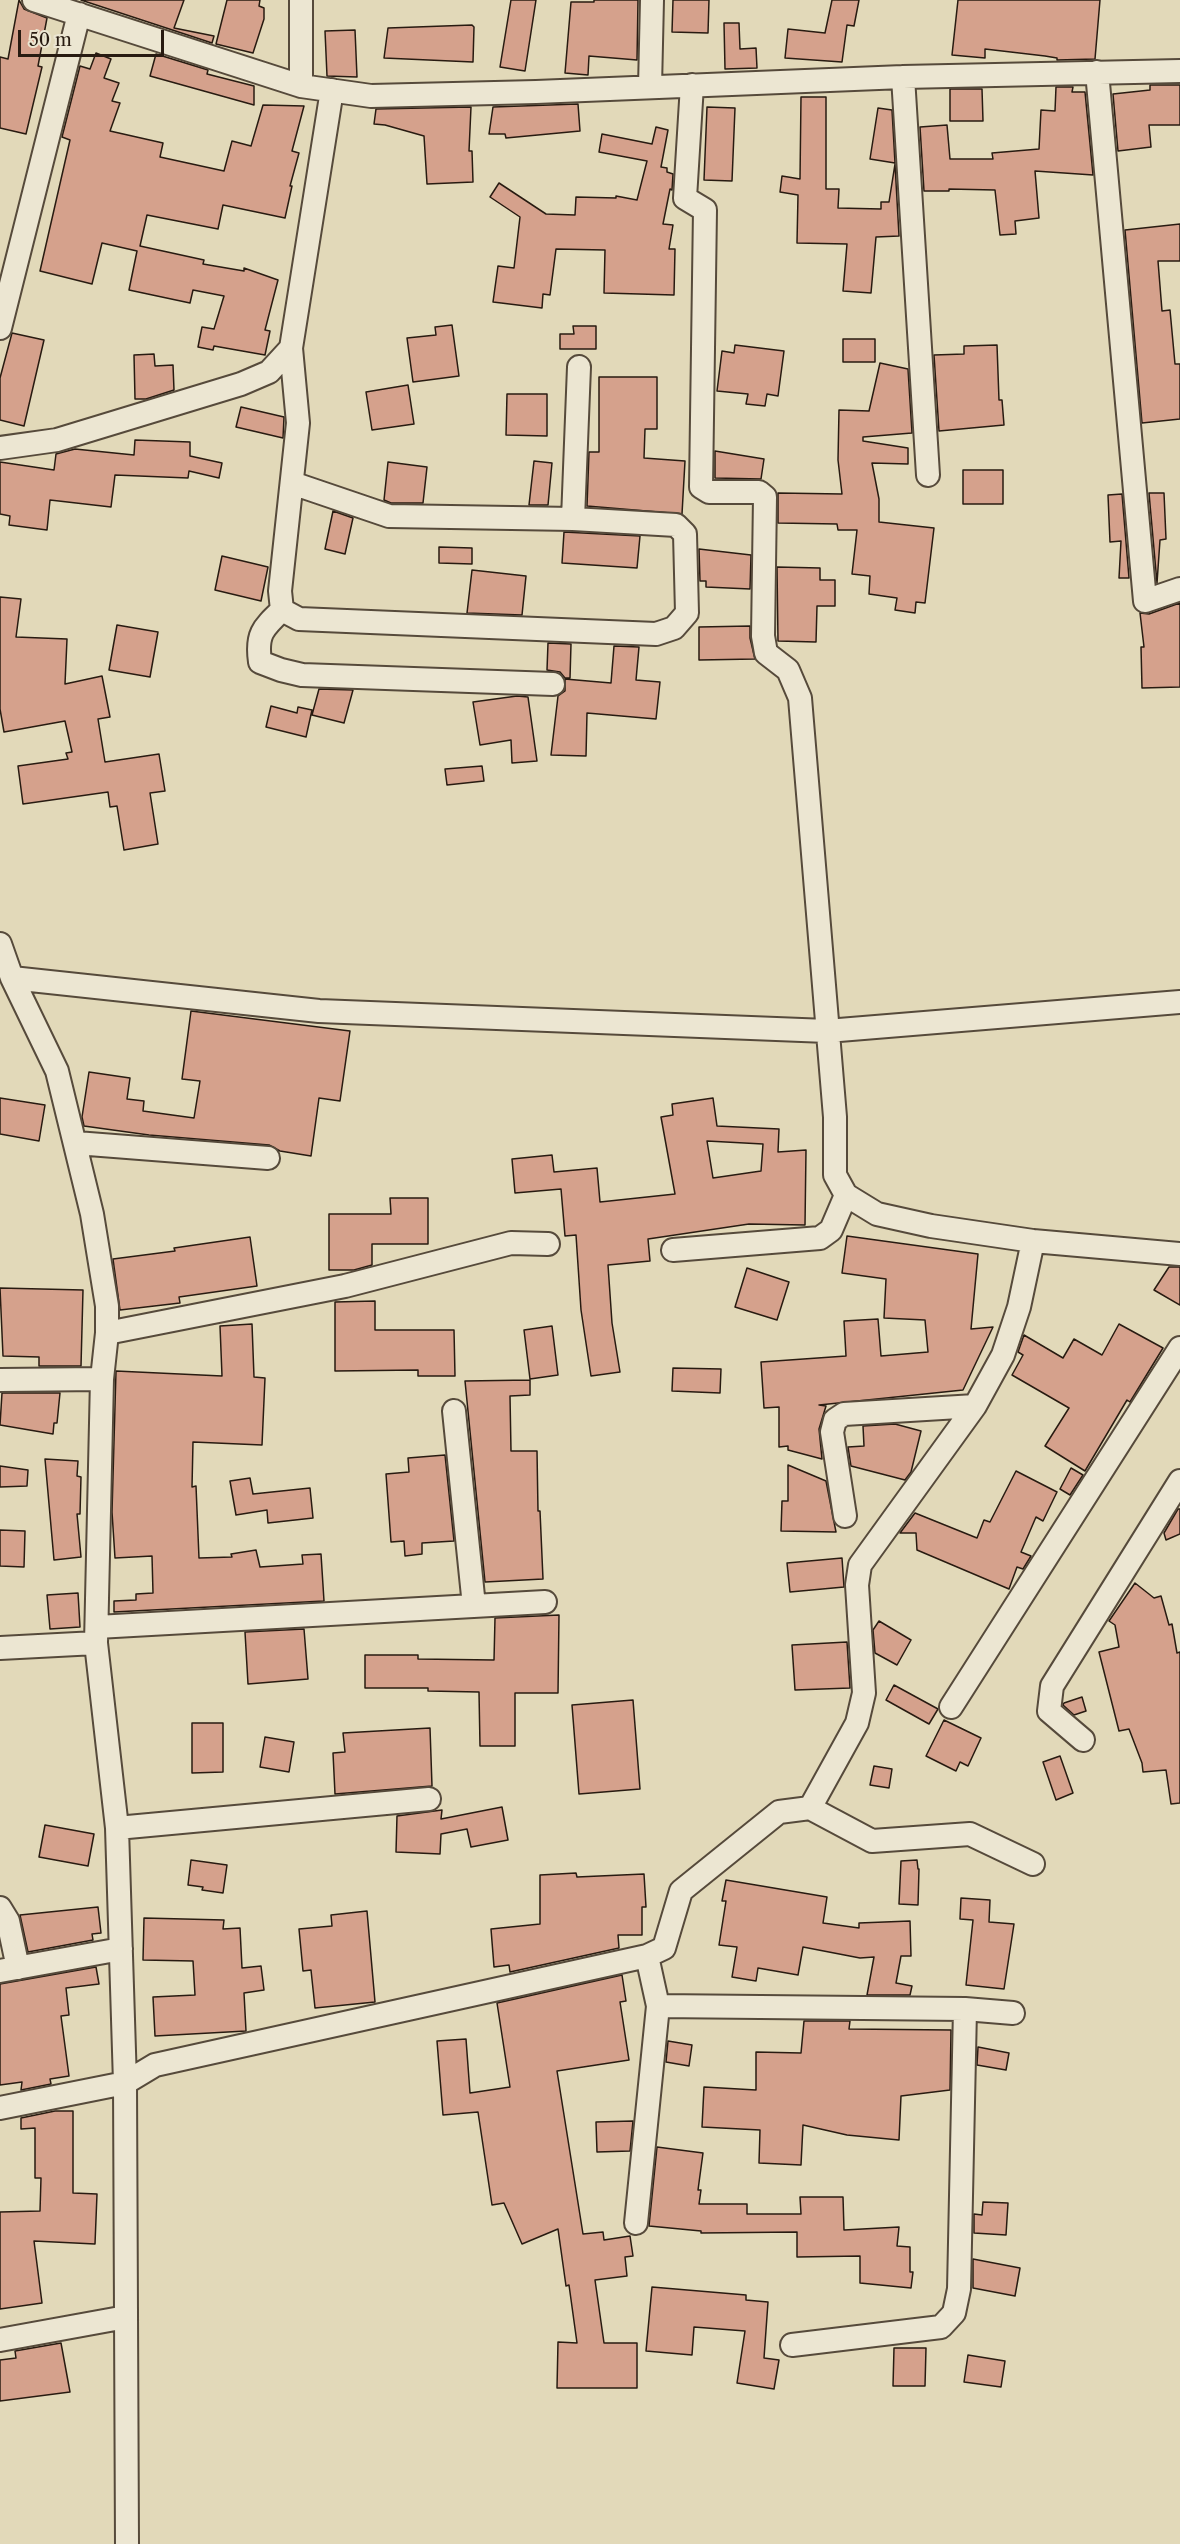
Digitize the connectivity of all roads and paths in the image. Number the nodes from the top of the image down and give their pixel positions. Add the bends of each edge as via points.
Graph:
1 (34, 0) edge
2 (301, 0) edge
3 (652, 0) edge
4 (79, 14) junction
5 (1180, 71) edge
6 (1097, 72) junction
7 (903, 77) junction
8 (692, 85) junction
9 (301, 86) junction
10 (650, 87) junction
11 (332, 90) junction
12 (0, 328) edge
13 (291, 348) junction
14 (579, 367) dead end
15 (0, 448) edge
16 (928, 476) dead end
17 (292, 483) junction
18 (573, 519) junction
19 (1180, 589) edge
20 (282, 610) junction
21 (553, 684) dead end
22 (0, 944) edge
23 (12, 978) junction
24 (1180, 1002) edge
25 (827, 1031) junction
26 (76, 1143) junction
27 (268, 1158) dead end
28 (846, 1195) junction
29 (1033, 1241) junction
30 (548, 1244) dead end
31 (673, 1250) dead end
32 (1180, 1254) edge
33 (107, 1333) junction
34 (1180, 1348) edge
35 (0, 1380) edge
36 (102, 1380) junction
37 (975, 1406) junction
38 (454, 1412) dead end
39 (1180, 1481) edge
40 (845, 1516) dead end
41 (545, 1602) dead end
42 (474, 1606) junction
43 (96, 1635) junction
44 (0, 1648) edge
45 (951, 1707) dead end
46 (1083, 1740) dead end
47 (429, 1799) dead end
48 (810, 1808) junction
49 (117, 1828) junction
50 (1033, 1864) dead end
51 (0, 1908) edge
52 (121, 1949) junction
53 (647, 1956) junction
54 (9, 1970) edge
55 (658, 2006) junction
56 (965, 2009) junction
57 (1013, 2013) dead end
58 (125, 2083) junction
59 (0, 2108) edge
60 (636, 2223) dead end
61 (126, 2317) junction
62 (0, 2340) edge
63 (792, 2345) dead end
64 (128, 2544) edge

1 - 4 street
2 - 9 street
3 - 10 street
4 - 9 street
4 - 12 street
5 - 6 street
6 - 7 street
6 - 19 street via 1145,601
7 - 8 street
7 - 16 street
8 - 10 street
8 - 25 street via 685,198 705,210 700,487 709,492 759,492 765,496 763,636 766,653 788,670 800,698
9 - 11 street
10 - 11 street via 371,96
11 - 13 street
13 - 15 street via 269,372 241,384 57,440
13 - 17 street via 298,423
14 - 18 street
17 - 18 street via 389,516
17 - 20 street via 280,591
18 - 20 street via 676,525 685,534 687,613 674,628 656,634 311,619
20 - 21 street via 264,627 258,645 260,662 281,670 302,675
22 - 23 street
23 - 25 street via 319,1011
23 - 26 street via 57,1071
24 - 25 street
25 - 28 street via 835,1117 835,1175
26 - 27 street
26 - 33 street via 108,1306
28 - 29 street via 877,1214
28 - 31 street via 831,1230 820,1238
29 - 32 street
29 - 37 street via 1019,1307 1003,1355
30 - 33 street via 511,1244 345,1286
33 - 36 street
34 - 45 street
35 - 36 street
36 - 43 street
37 - 40 street via 844,1414 835,1420 832,1432
37 - 48 street via 860,1565 857,1586 864,1693 857,1723
38 - 42 street
39 - 46 street via 1052,1686 1049,1711
41 - 42 street
42 - 43 street
43 - 44 street
43 - 49 street
47 - 49 street
48 - 50 street via 872,1841 970,1834
48 - 53 street via 779,1812 681,1891 664,1948
49 - 52 street
51 - 54 street via 8,1921
52 - 54 street
52 - 58 street
53 - 55 street
53 - 58 street via 155,2065
55 - 56 street
55 - 60 street
56 - 57 street
56 - 63 street via 959,2289 954,2313 940,2327
58 - 59 street
58 - 61 street
61 - 62 street
61 - 64 street

